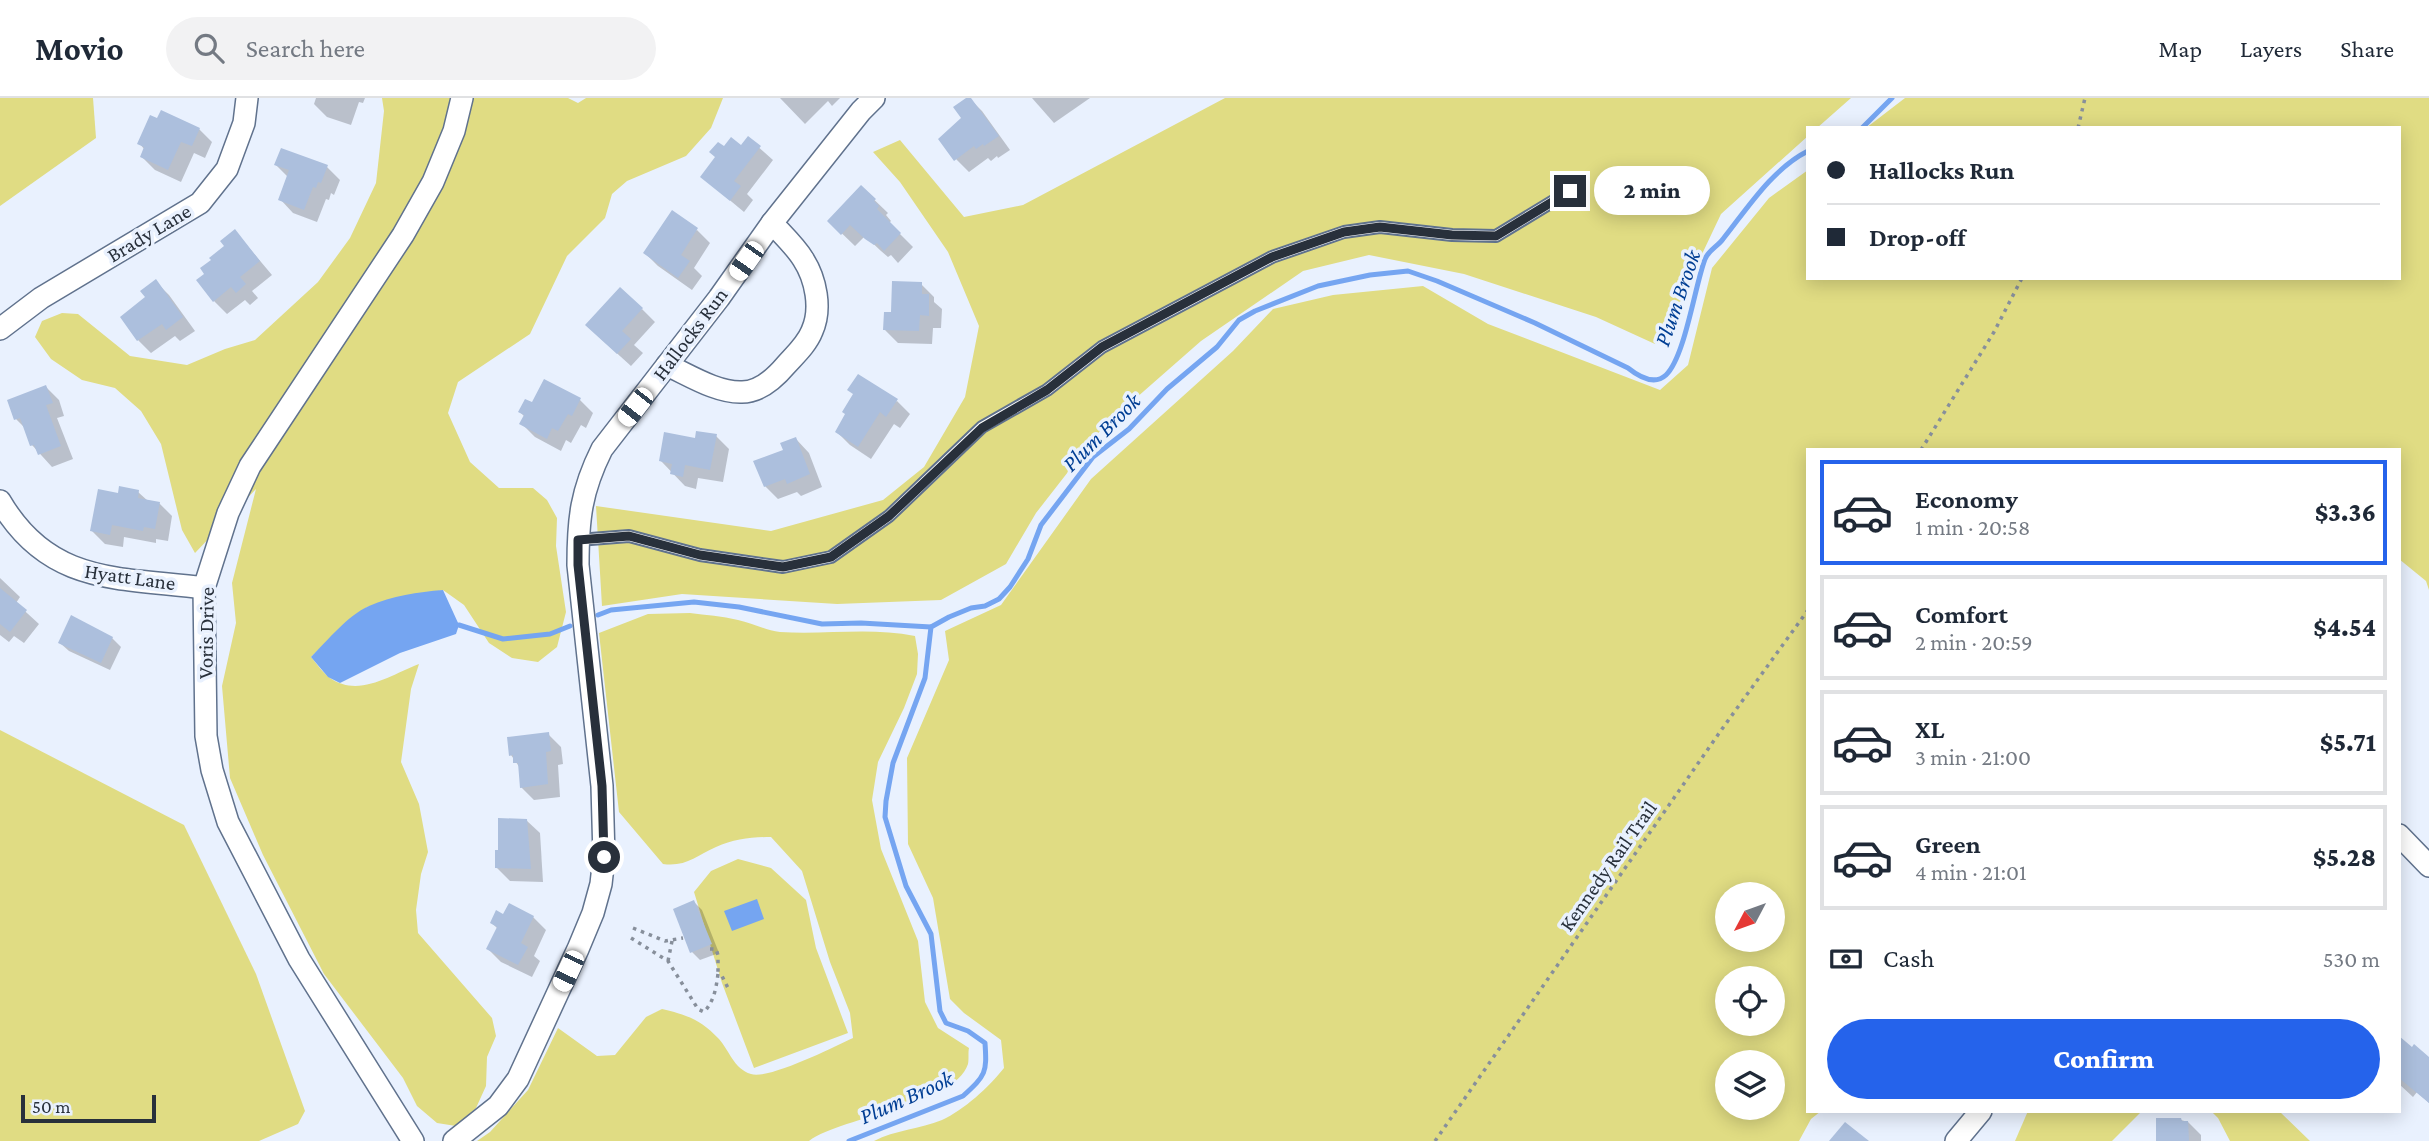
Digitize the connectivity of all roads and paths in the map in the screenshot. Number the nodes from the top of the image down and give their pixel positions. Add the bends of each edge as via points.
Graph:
1 (247, 98) edge
2 (462, 98) edge
3 (874, 98) edge
4 (2084, 98) edge
5 (2078, 126) edge
6 (1570, 191) dead end
7 (772, 223) junction
8 (2021, 280) edge
9 (0, 329) edge
10 (667, 365) junction
11 (1922, 448) edge
12 (0, 501) edge
13 (578, 540) junction
14 (204, 588) junction
15 (1806, 613) edge
16 (2401, 837) edge
17 (2429, 866) edge
18 (633, 928) dead end
19 (631, 938) dead end
20 (683, 938) dead end
21 (672, 941) junction
22 (710, 949) dead end
23 (668, 961) junction
24 (718, 974) junction
25 (728, 988) dead end
26 (1979, 1113) edge
27 (412, 1141) edge
28 (454, 1141) edge
29 (1435, 1141) edge
30 (1957, 1141) edge

1 - 9 street, Brady Lane via 244,123 227,169 200,203 41,298
2 - 14 street, Voris Drive via 433,182 403,235 250,466 228,513
3 - 7 street, Hallocks Run
4 - 5 path
6 - 13 lane via 1496,236 1380,227 1344,232 1272,257 1102,347 1047,390 982,428 889,516 831,557 783,567 700,555 629,536
7 - 10 street, Hallocks Run
7 - 10 street via 803,258 815,285 816,316 807,341 762,387 744,393 718,388
8 - 11 path
10 - 13 street, Hallocks Run via 602,449 583,496
12 - 14 street, Hyatt Lane via 22,531 68,567 89,574
13 - 28 street, Hallocks Run via 602,786 601,884 578,949 518,1079 498,1106
14 - 27 street, Voris Drive via 206,736 228,822 299,959
15 - 29 path, Kennedy Rail Trail
16 - 17 street
18 - 21 path
19 - 23 path
20 - 21 path
21 - 23 path
22 - 24 path via 716,949 718,955
23 - 24 path via 691,1001 704,1012 715,995
24 - 25 path
26 - 30 street

